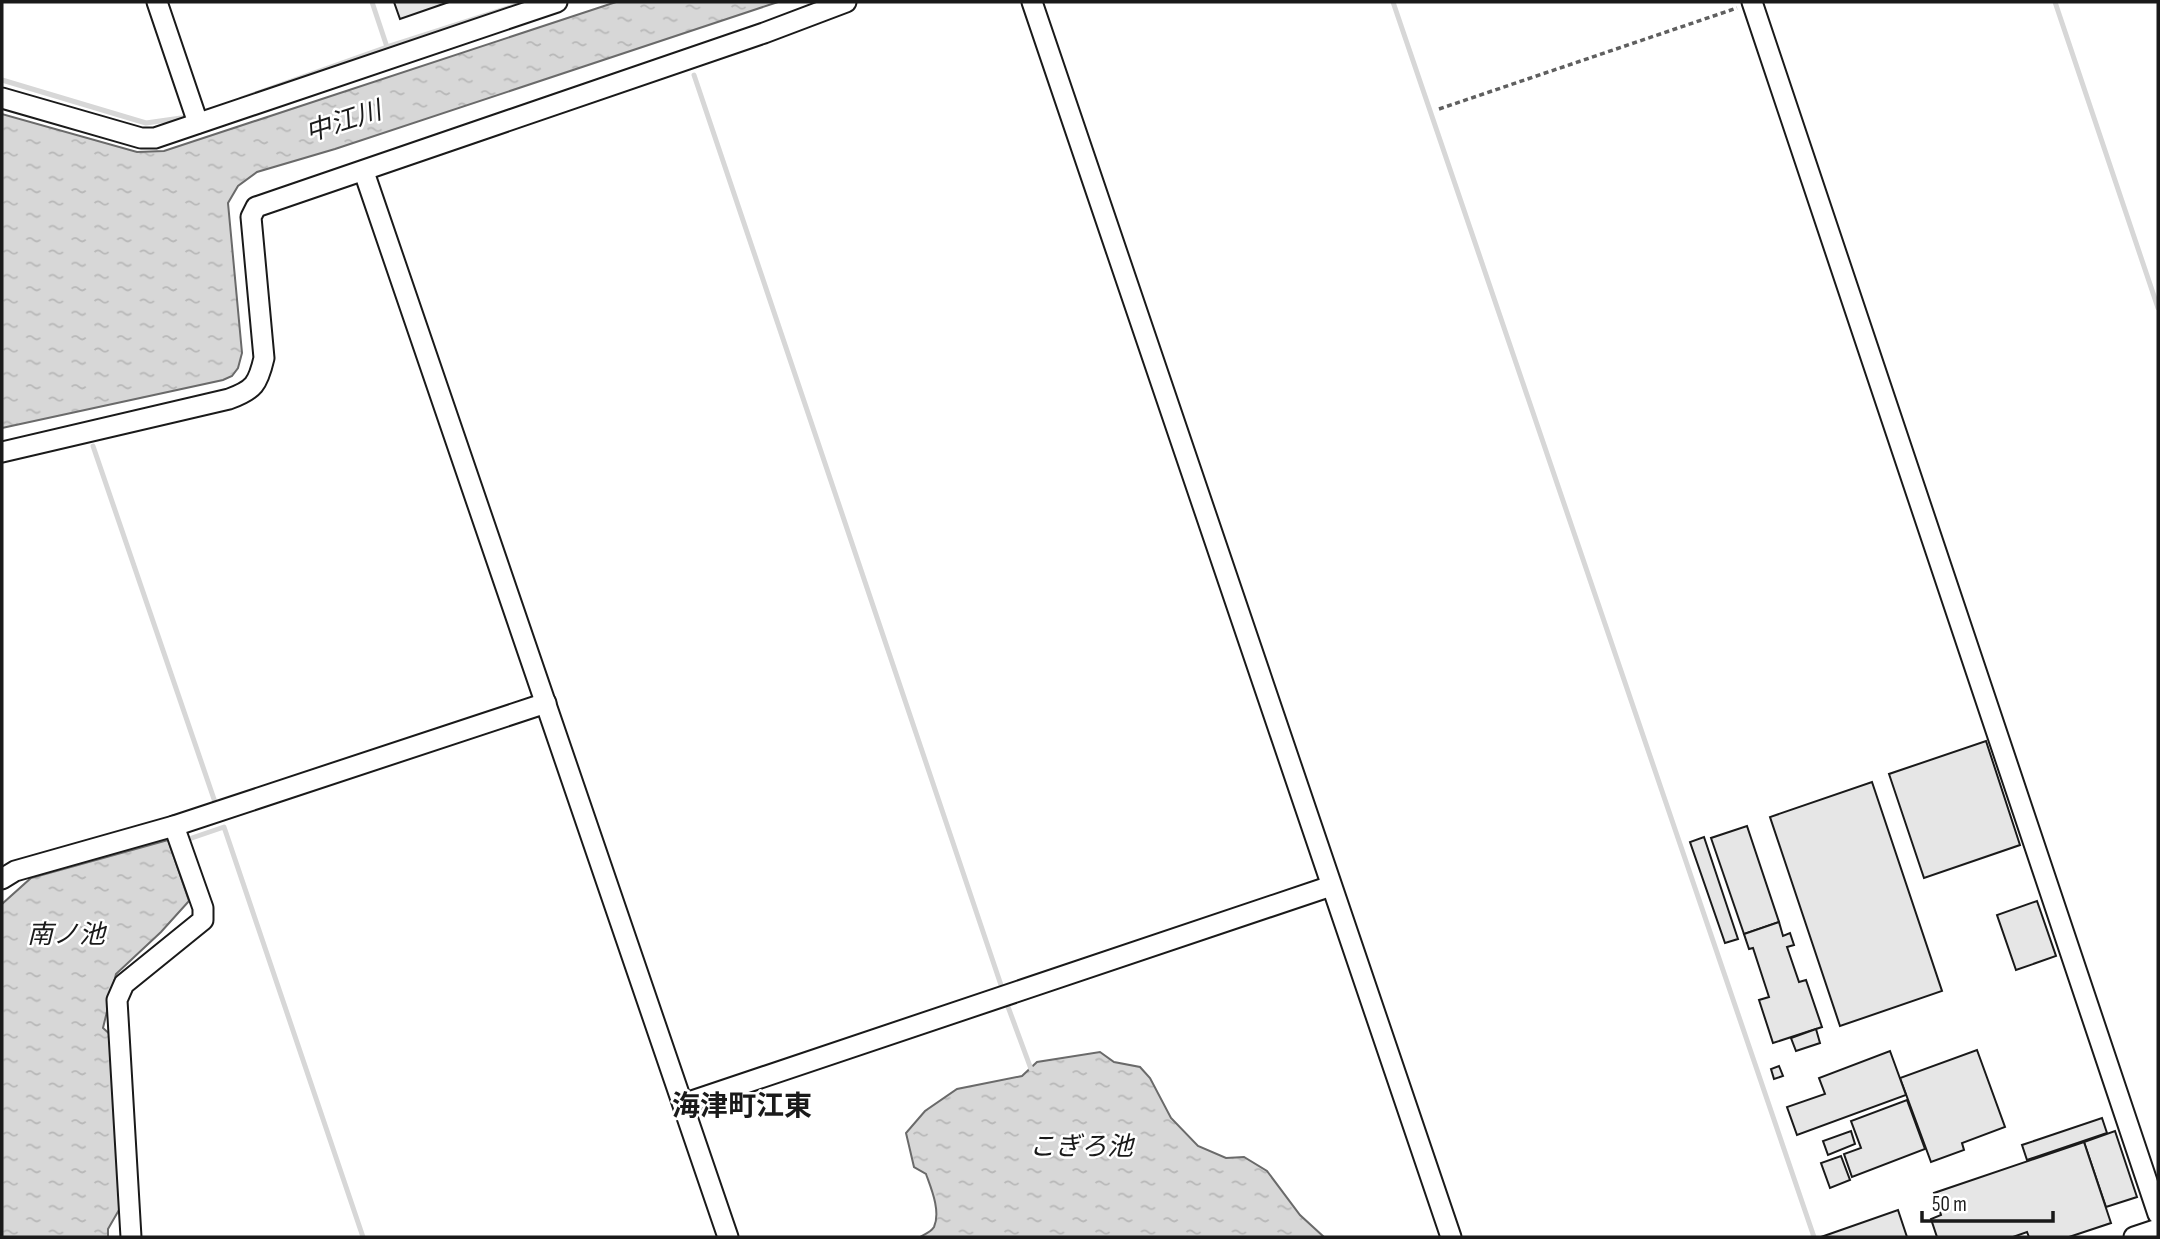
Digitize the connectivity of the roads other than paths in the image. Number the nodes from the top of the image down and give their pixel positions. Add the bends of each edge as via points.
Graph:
1 (157, 2) edge
2 (557, 2) edge
3 (846, 2) edge
4 (1032, 2) edge
5 (1753, 2) edge
6 (2, 98) edge
7 (198, 123) junction
8 (364, 172) junction
9 (2, 452) edge
10 (546, 703) junction
11 (177, 835) junction
12 (2, 879) edge
13 (1331, 886) junction
14 (683, 1104) junction
15 (2158, 1214) edge
16 (2158, 1229) edge
17 (131, 1237) edge
18 (728, 1237) edge
19 (1451, 1237) edge
20 (2134, 1237) edge

1 - 7 street
2 - 7 street
3 - 8 street
4 - 13 street
5 - 15 street
6 - 7 street via 141,138 155,138
8 - 9 street via 256,207 251,217 264,358 259,378 248,392
8 - 10 street
10 - 11 street
10 - 14 street
11 - 12 street via 15,871
11 - 17 street via 203,908 202,920 124,984 117,1000
13 - 14 street
13 - 19 street
14 - 18 street
16 - 20 street

